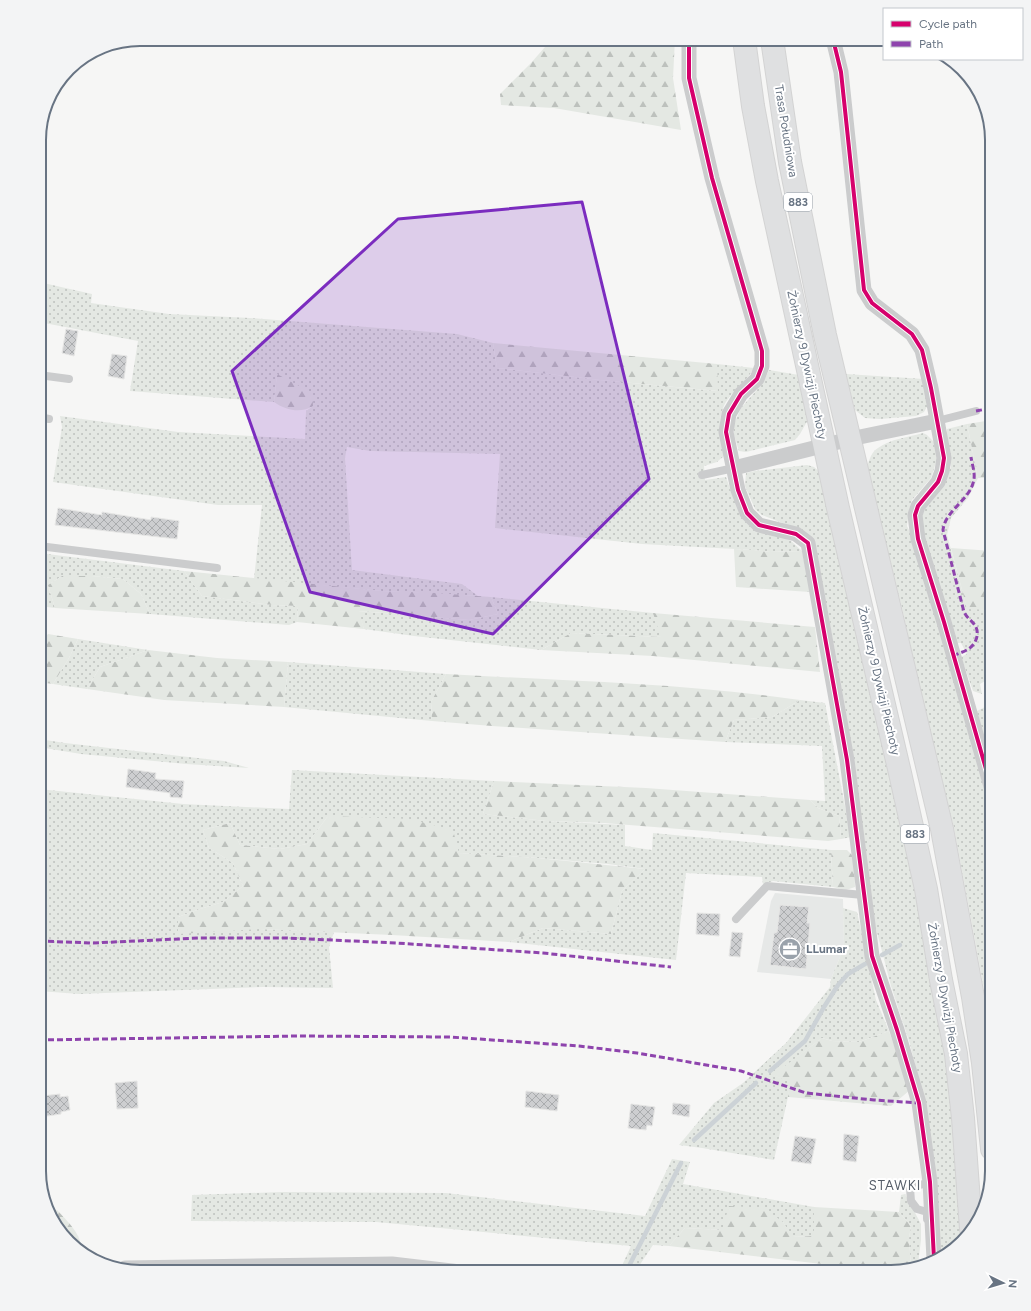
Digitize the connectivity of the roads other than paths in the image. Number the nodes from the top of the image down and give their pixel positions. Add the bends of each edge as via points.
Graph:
1 (689, 46) edge
2 (745, 46) edge
3 (773, 46) edge
4 (835, 46) edge
5 (832, 362) joint
6 (46, 376) edge
7 (69, 379) dead end
8 (976, 411) dead end
9 (46, 418) edge
10 (49, 419) dead end
11 (937, 421) junction
12 (850, 439) junction
13 (824, 446) junction
14 (734, 468) junction
15 (702, 475) dead end
16 (46, 547) edge
17 (217, 568) dead end
18 (985, 766) edge
19 (863, 895) junction
20 (736, 919) dead end
21 (985, 1082) edge
22 (930, 1182) junction
23 (970, 1221) edge
24 (934, 1254) edge
25 (927, 1258) edge
26 (325, 1265) edge
27 (400, 1265) edge

1 - 14 street via 689,78 712,178 762,351 762,366 757,379 740,394 728,414 726,432
2 - 13 highway, Żołnierzy 9 Dywizji Piechoty / 883 via 758,137
3 - 5 highway, Trasa Południowa / 883 via 790,162
4 - 11 street via 841,72 864,290 872,303 912,334 922,350
5 - 12 highway, Żołnierzy 9 Dywizji Piechoty / 883
6 - 7 lane
8 - 11 lane
9 - 10 lane
11 - 12 street
11 - 18 street via 944,458 942,471 938,482 918,506 915,515 916,531
12 - 13 street
12 - 21 highway, Żołnierzy 9 Dywizji Piechoty / 883 via 940,821
13 - 14 street
13 - 23 highway, Żołnierzy 9 Dywizji Piechoty / 883 via 926,889 956,1054
14 - 15 lane
14 - 19 street via 738,490 747,513 759,525 796,534 808,542 847,760
16 - 17 lane
19 - 20 lane via 767,886
19 - 22 street via 872,956 918,1103
22 - 24 street
22 - 25 lane via 910,1188 911,1200 917,1209 927,1212 929,1248
26 - 27 street

